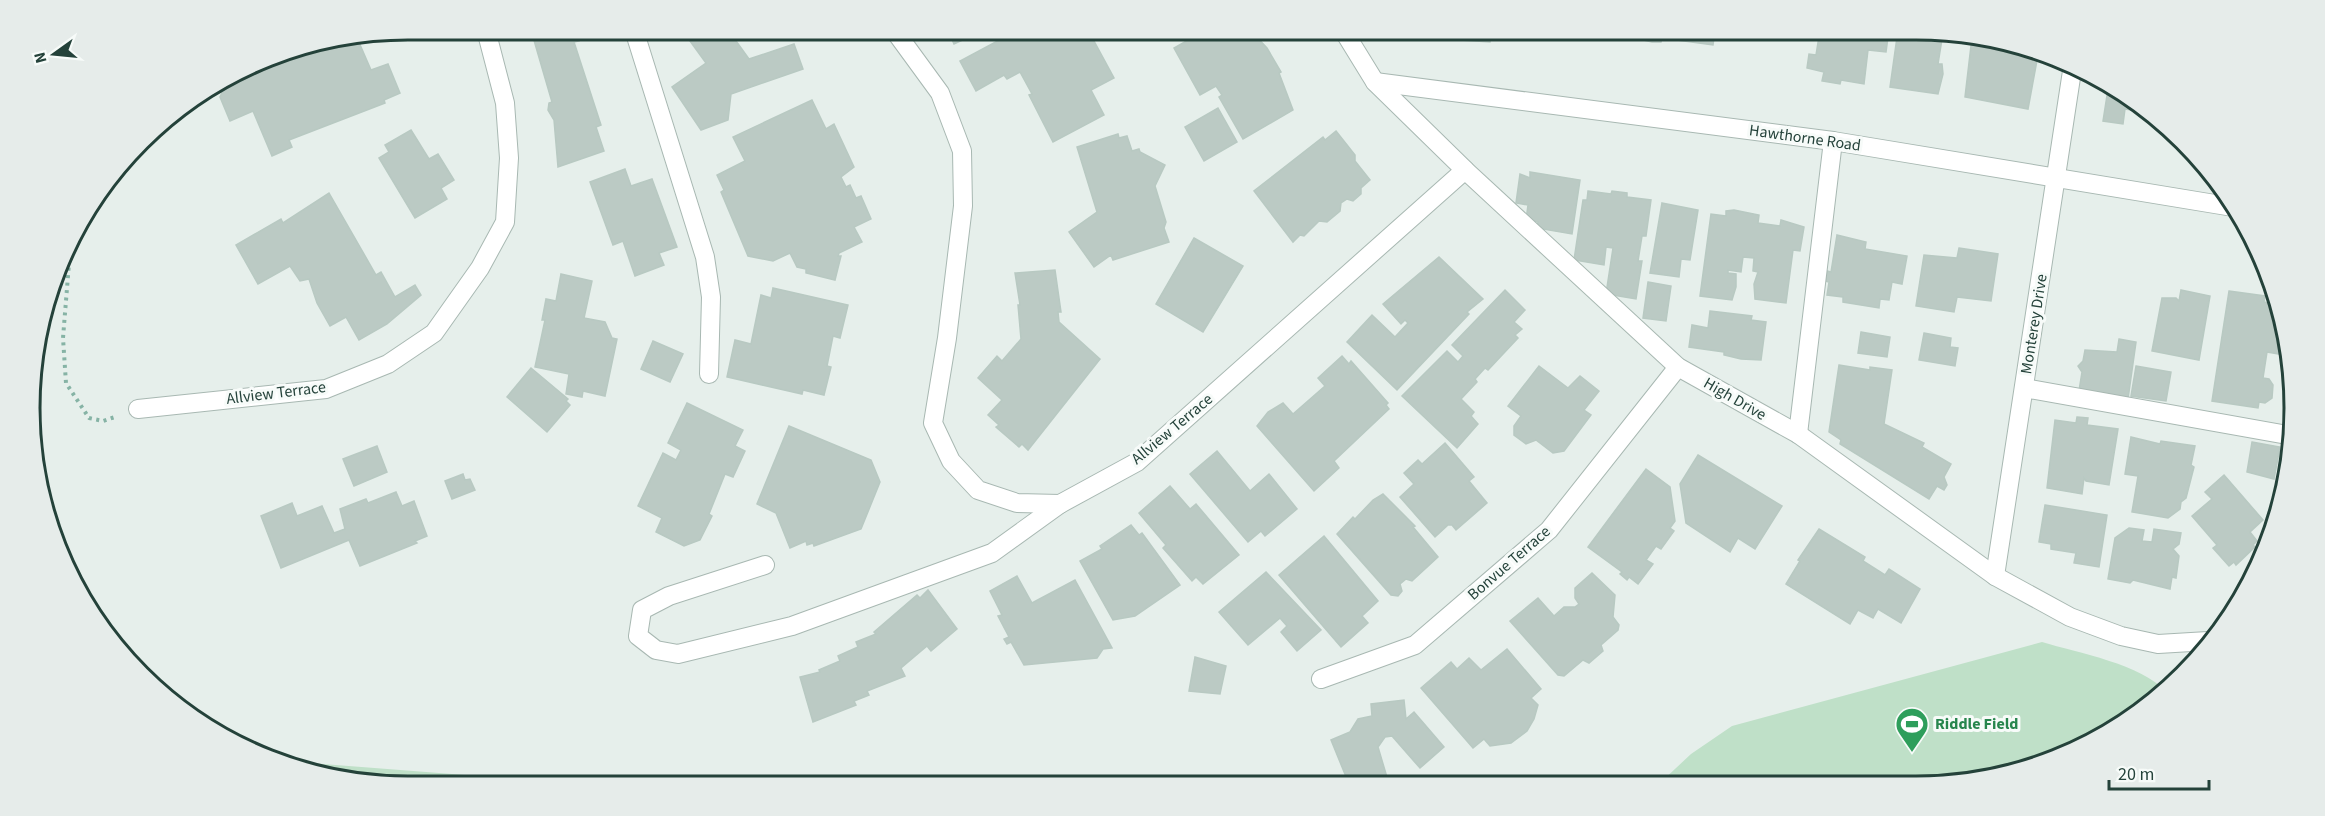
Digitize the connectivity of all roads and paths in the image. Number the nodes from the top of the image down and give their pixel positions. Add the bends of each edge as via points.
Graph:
1 (489, 40) edge
2 (637, 40) edge
3 (901, 40) edge
4 (1349, 40) edge
5 (2072, 74) edge
6 (1375, 82) junction
7 (1833, 141) junction
8 (1465, 170) junction
9 (2056, 176) junction
10 (2224, 205) edge
11 (69, 265) edge
12 (1678, 367) junction
13 (709, 374) dead end
14 (2024, 388) junction
15 (138, 409) joint
16 (1798, 434) junction
17 (2284, 434) edge
18 (1060, 504) junction
19 (765, 565) dead end
20 (1995, 576) junction
21 (2201, 641) edge
22 (1321, 679) dead end

1 - 15 street, Allview Terrace via 505,103 509,158 504,222 480,268 434,333 388,364 326,389
2 - 13 street via 705,257 711,297
3 - 18 street, Allview Terrace via 940,93 962,151 963,206 933,423 951,461 978,490 1017,503
4 - 6 street, High Drive
5 - 9 street, Monterey Drive
6 - 7 street, Hawthorne Road
6 - 8 street, High Drive
7 - 9 street, Hawthorne Road
7 - 16 street
8 - 12 street, High Drive
8 - 18 street, Allview Terrace via 1137,462
9 - 10 street, Hawthorne Road
9 - 14 street, Monterey Drive
11 - 15 path via 63,338 66,383 89,418 103,421
12 - 16 street, High Drive
12 - 22 street, Bonvue Terrace via 1549,530 1414,645
14 - 17 street
14 - 20 street, Monterey Drive
16 - 20 street, High Drive
18 - 19 street via 992,554 792,626 678,654 656,650 638,636 642,610 669,596
20 - 21 street, High Drive via 2070,617 2121,636 2158,644

